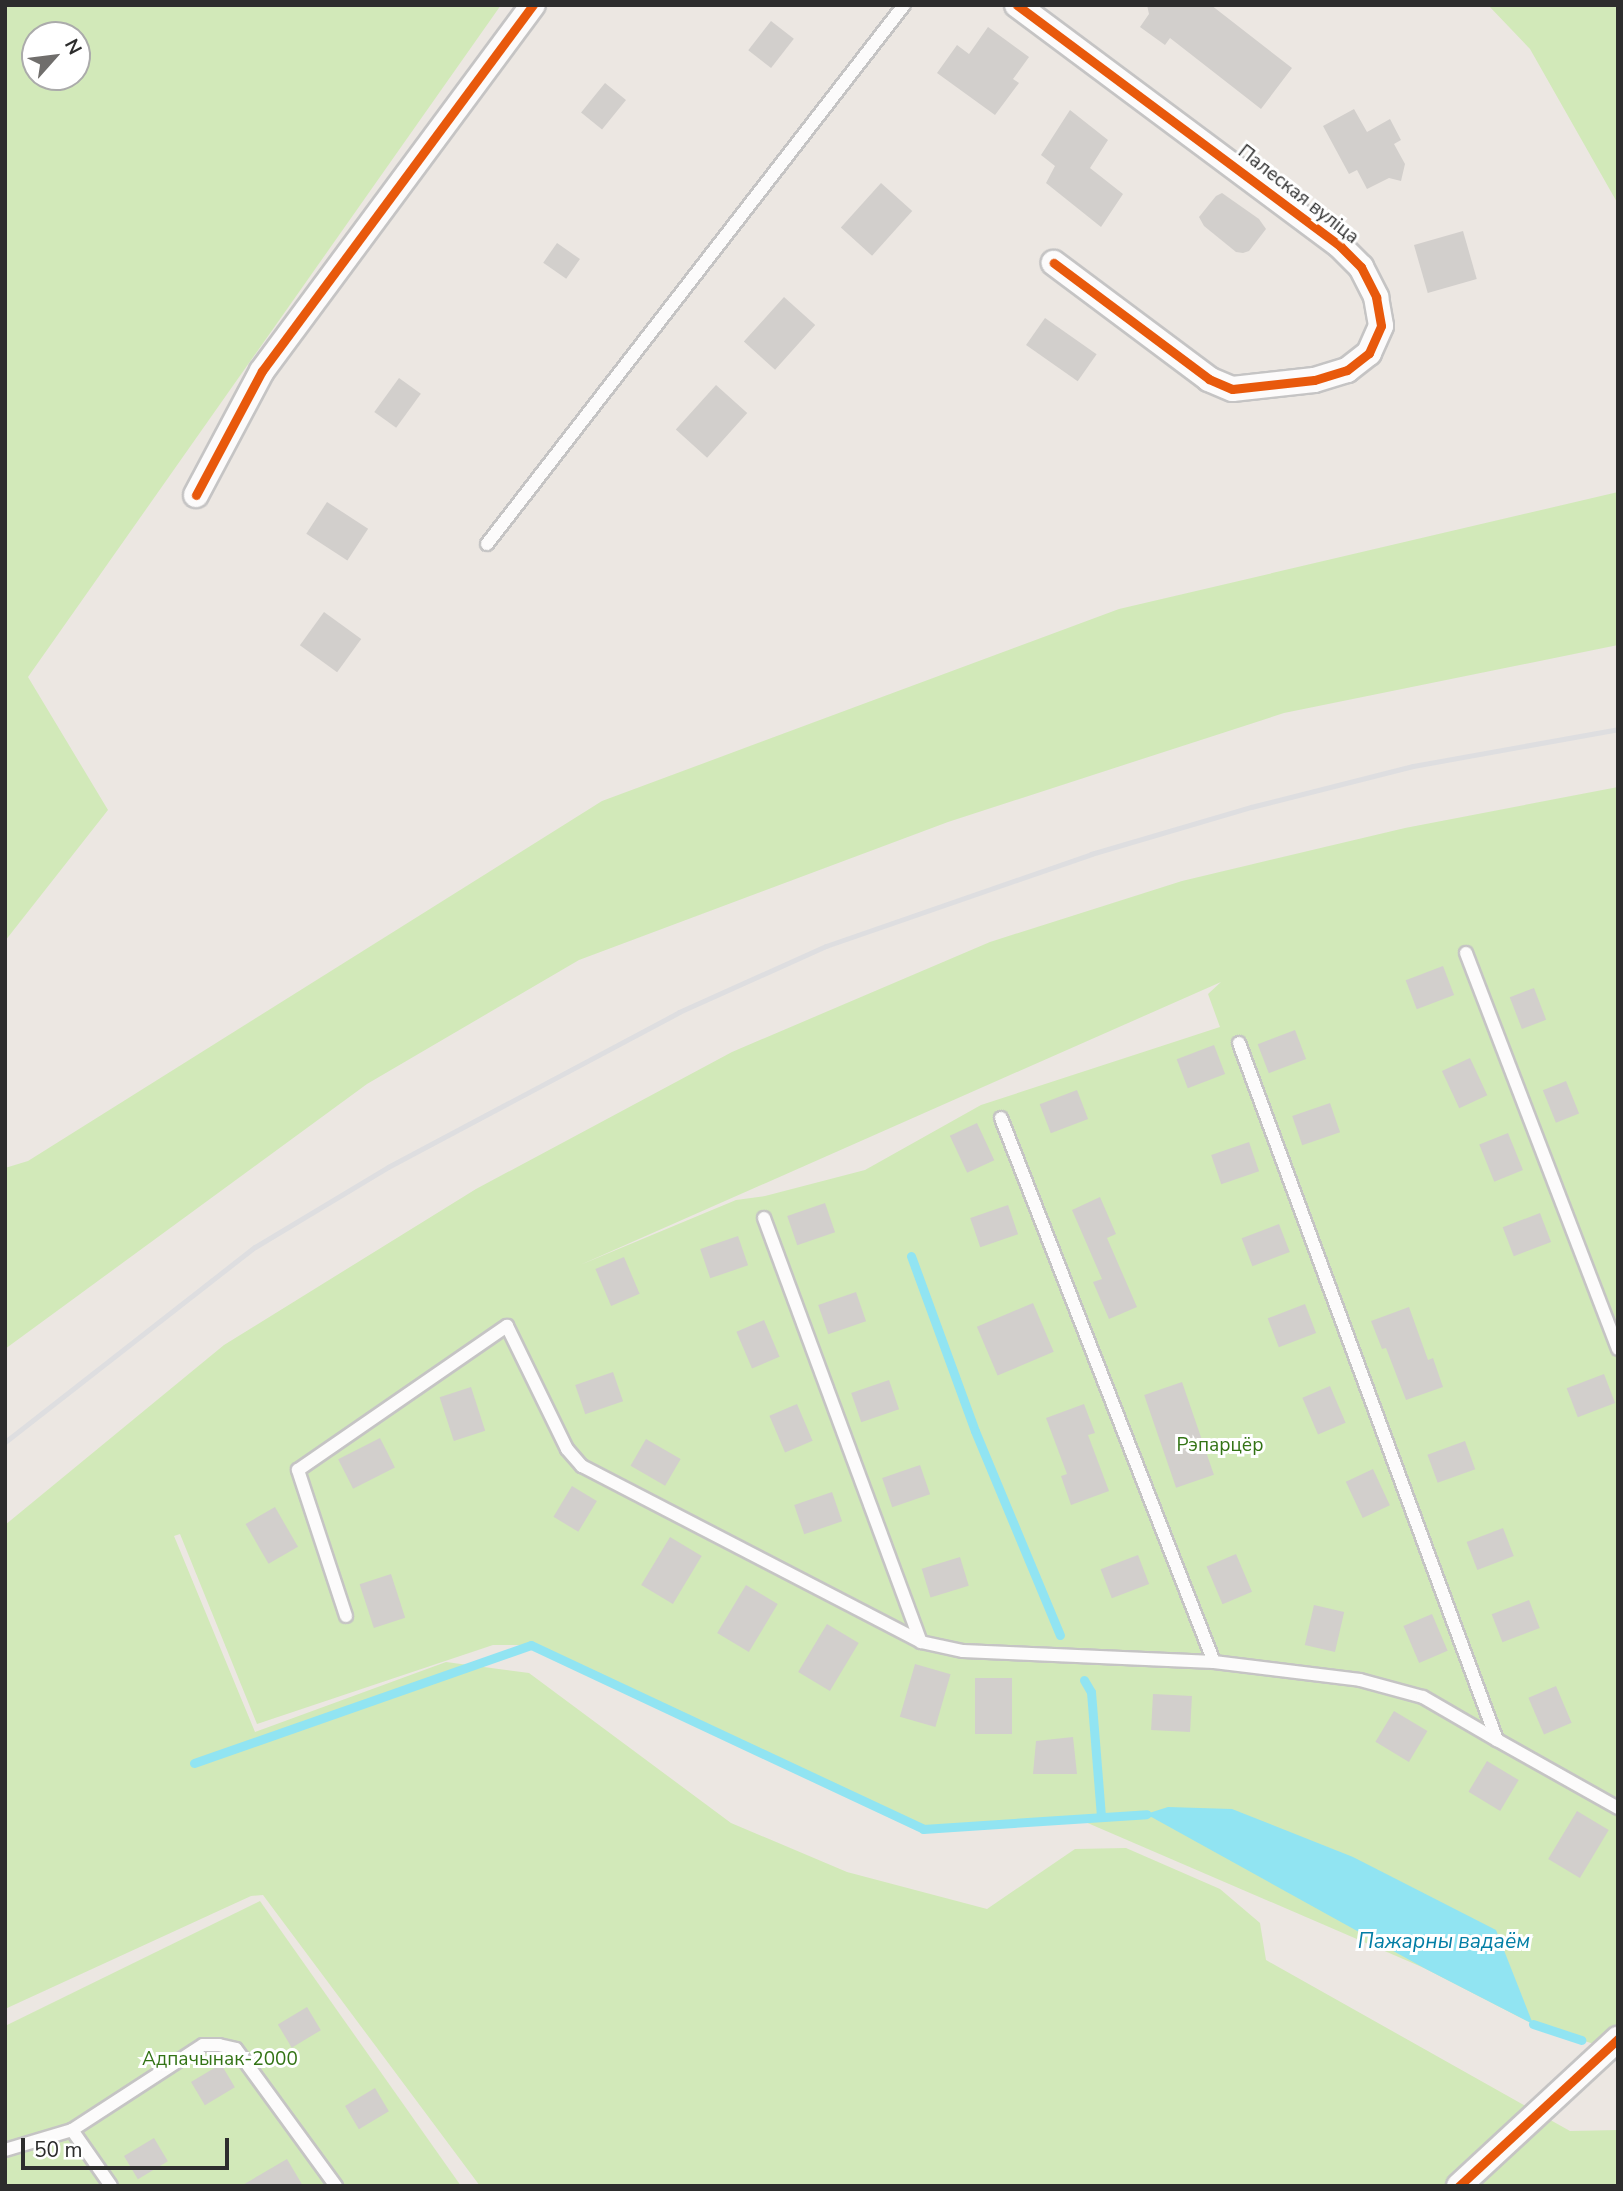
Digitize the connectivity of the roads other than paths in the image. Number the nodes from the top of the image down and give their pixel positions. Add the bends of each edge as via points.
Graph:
1 (533, 5) edge
2 (904, 5) edge
3 (1017, 5) edge
4 (1054, 263) dead end
5 (196, 495) dead end
6 (487, 544) dead end
7 (1466, 953) dead end
8 (1239, 1043) dead end
9 (1001, 1118) dead end
10 (764, 1218) dead end
11 (1618, 1349) edge
12 (346, 1616) dead end
13 (921, 1642) junction
14 (1214, 1662) junction
15 (1497, 1741) junction
16 (1618, 1808) edge
17 (1618, 2039) edge
18 (72, 2130) junction
19 (5, 2150) edge
20 (111, 2186) edge
21 (336, 2186) edge
22 (1459, 2186) edge

1 - 5 street via 262,371
2 - 6 lane
3 - 4 street, Палеская вуліца via 1340,246 1361,267 1376,297 1381,326 1370,352 1347,370 1314,380 1233,389 1209,379
7 - 11 lane
8 - 15 lane
9 - 14 lane
10 - 13 lane
12 - 13 lane via 298,1470 507,1326 566,1449 582,1466
13 - 14 lane via 962,1651
14 - 15 lane via 1360,1680 1423,1697
15 - 16 lane
17 - 22 street
18 - 19 lane
18 - 20 lane
18 - 21 lane via 203,2045 219,2045 236,2049

